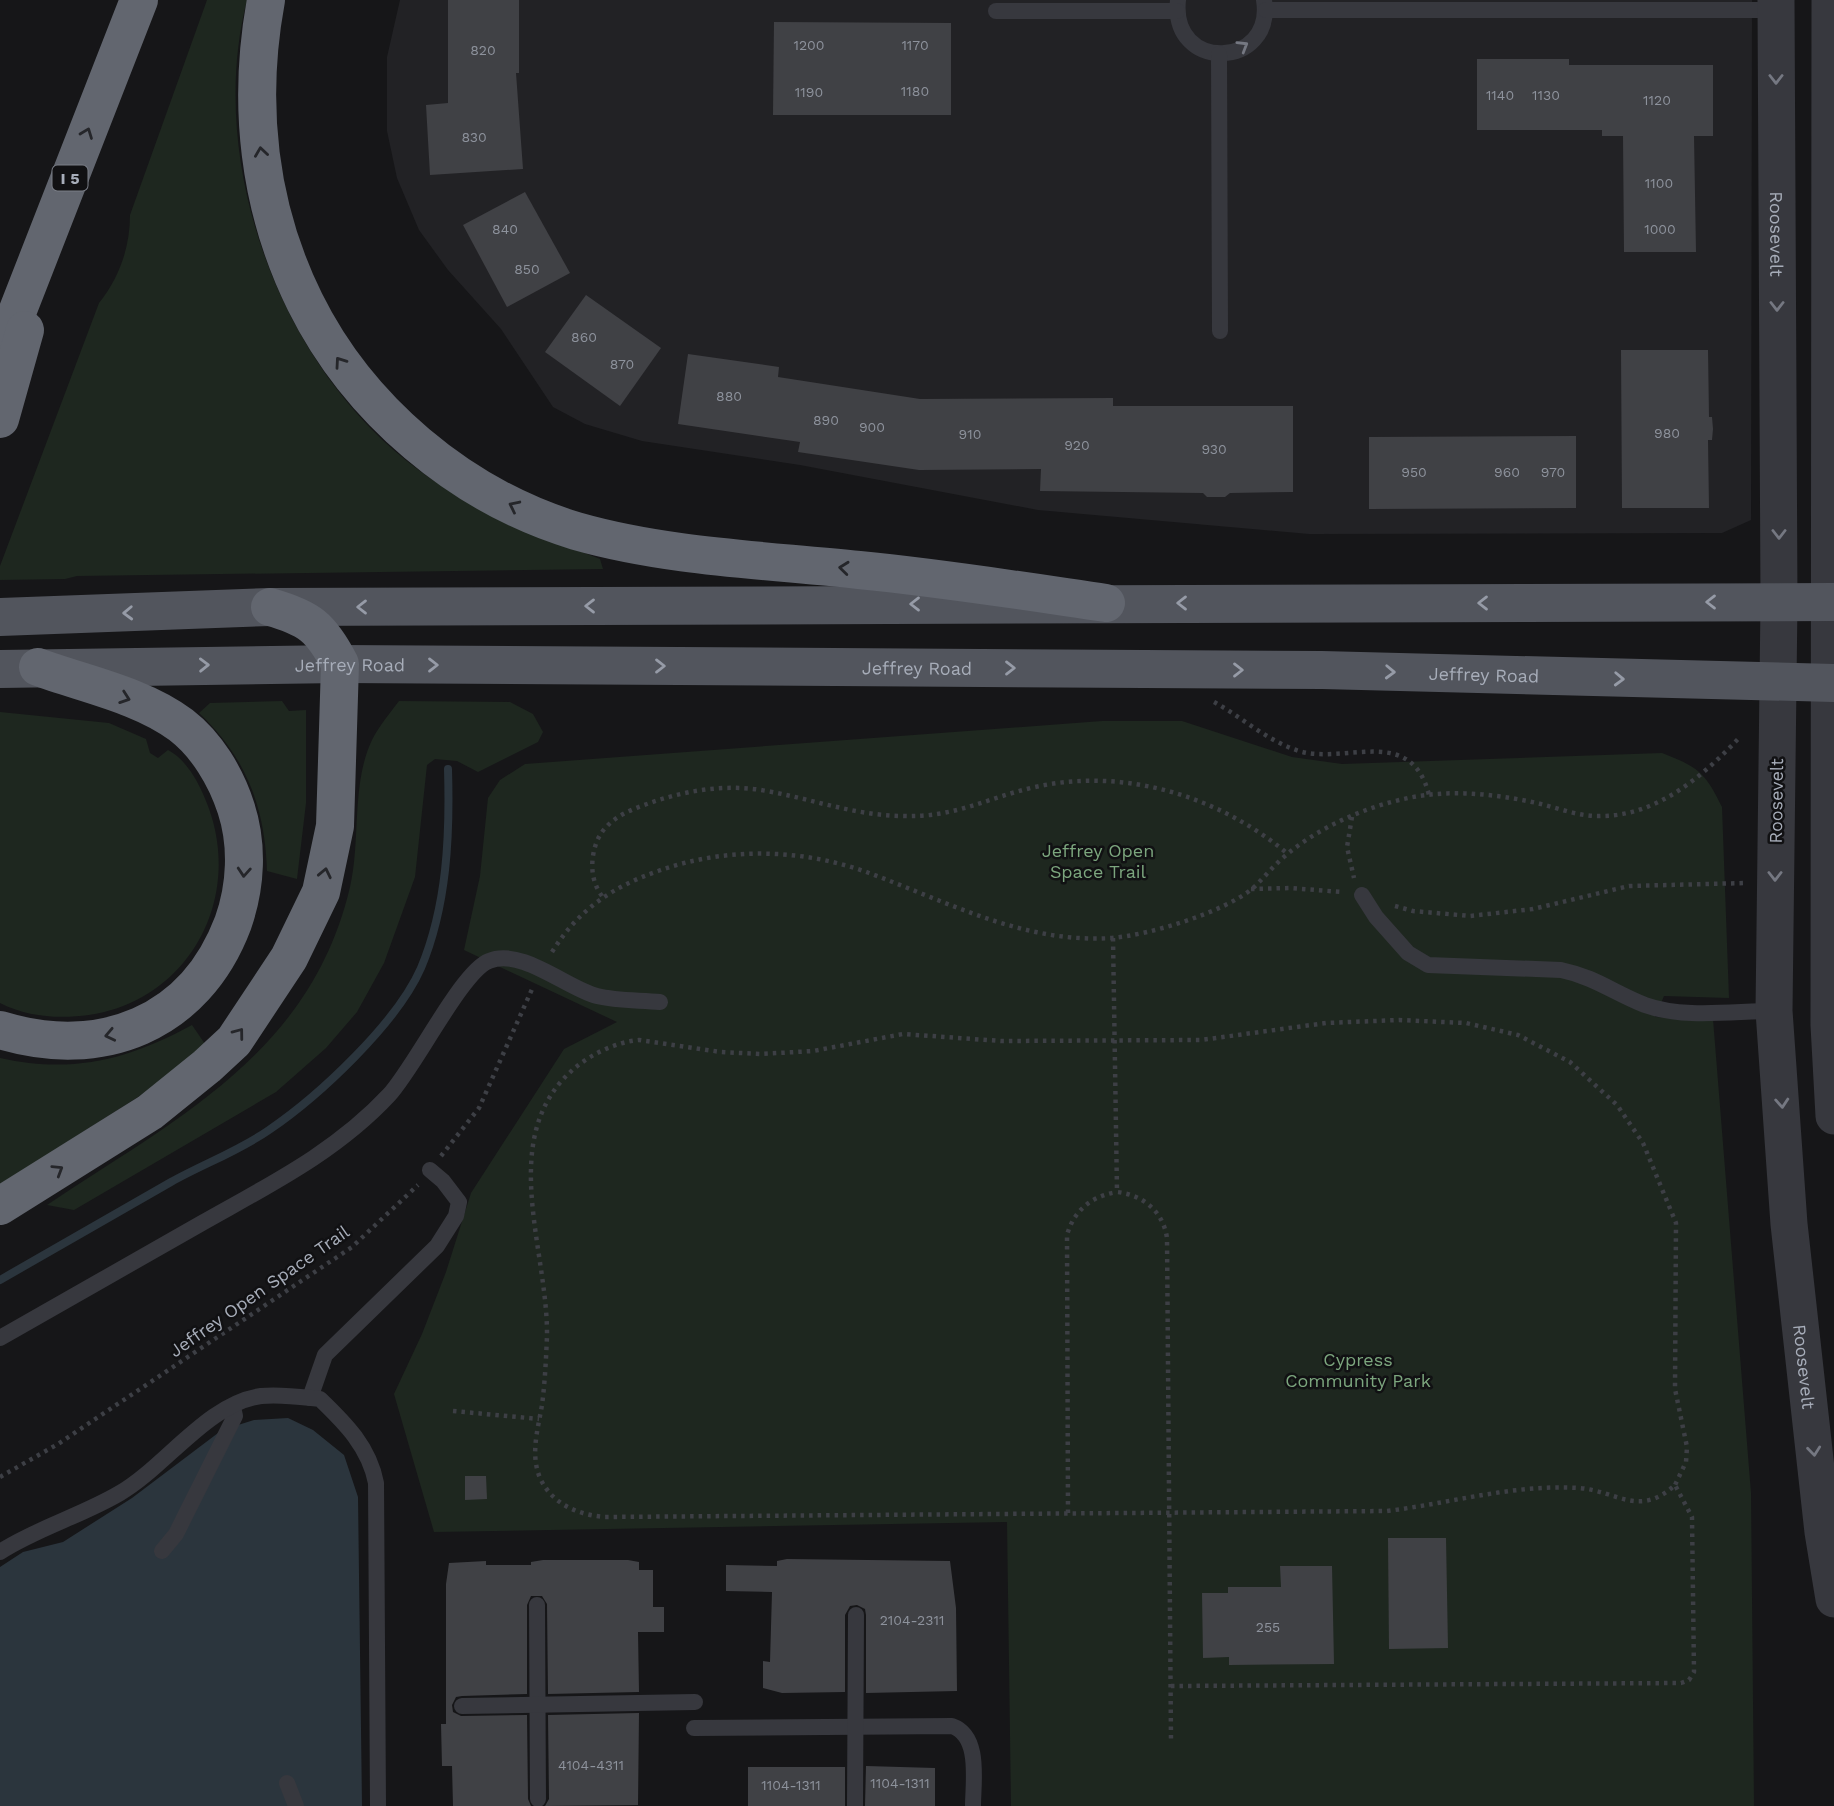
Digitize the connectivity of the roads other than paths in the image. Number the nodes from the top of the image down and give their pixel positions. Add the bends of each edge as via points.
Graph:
1 (139, 0) edge
2 (267, 0) edge
3 (1265, 5) edge
4 (1776, 5) edge
5 (1177, 6) edge
6 (1831, 7) edge
7 (996, 11) dead end
8 (1219, 54) junction
9 (67, 185) junction
10 (1220, 331) dead end
11 (0, 356) edge
12 (0, 419) edge
13 (1779, 602) junction
14 (1833, 602) edge
15 (1106, 603) junction
16 (270, 607) junction
17 (8, 617) edge
18 (340, 664) junction
19 (38, 667) junction
20 (0, 669) edge
21 (1778, 683) junction
22 (1832, 683) edge
23 (1362, 895) road end
24 (660, 1002) dead end
25 (1774, 1011) junction
26 (0, 1030) edge
27 (1834, 1116) edge
28 (430, 1170) road end
29 (0, 1206) edge
30 (0, 1338) edge
31 (310, 1398) junction
32 (233, 1407) junction
33 (162, 1551) dead end
34 (0, 1552) edge
35 (1834, 1599) edge
36 (537, 1605) dead end
37 (856, 1615) dead end
38 (695, 1702) dead end
39 (538, 1705) junction
40 (462, 1706) dead end
41 (856, 1727) junction
42 (694, 1728) dead end
43 (287, 1783) dead end
44 (538, 1799) dead end
45 (296, 1806) edge
46 (378, 1806) edge
47 (855, 1806) edge
48 (973, 1806) edge

9 -> 1 highway, I 5
15 -> 2 highway via 928,577 682,552 577,531 536,516 456,472 399,429 355,384 322,335 285,260 265,188 256,116 258,47
3 - 4 lane
8 -> 3 lane via 1252,42 1259,33
4 - 6 street
4 -> 13 street, Roosevelt
5 - 7 lane
5 - 8 lane via 1178,22 1189,41
6 - 14 street
8 - 10 lane
9 - 11 highway, I 5
9 - 12 highway
13 - 14 main road
13 -> 15 main road
13 - 21 street, Roosevelt
14 - 22 street
15 -> 16 main road
16 -> 17 main road
16 - 18 highway via 302,616
19 -> 18 main road, Jeffrey Road
18 -> 21 main road, Jeffrey Road via 1322,670
29 -> 18 highway via 150,1112 207,1066 234,1041 289,958 321,892 335,826
19 - 20 main road, Jeffrey Road
19 -> 26 highway via 142,704 192,736 214,761 230,791 242,833 243,886 216,962 200,983 159,1017 121,1033 66,1042
21 - 22 main road, Jeffrey Road
21 -> 25 street, Roosevelt
22 - 27 street via 1829,1025
23 - 25 lane via 1408,953 1428,965 1582,974 1646,1005 1674,1011
24 - 30 lane via 596,996 507,958 491,959 477,967 400,1083 363,1123 303,1167
25 -> 35 street, Roosevelt via 1789,1224
28 - 31 lane via 459,1202 456,1216 437,1246 409,1276 325,1356
31 - 32 lane via 259,1396
31 - 46 lane via 320,1399 347,1425 372,1461 376,1483
32 - 33 lane via 235,1416 176,1534
32 - 34 lane via 124,1491
36 - 39 lane
37 - 41 lane
38 - 39 lane
39 - 40 lane
39 - 44 lane
41 - 42 lane
41 - 47 lane
41 - 48 lane via 960,1729 972,1747
43 - 45 lane

